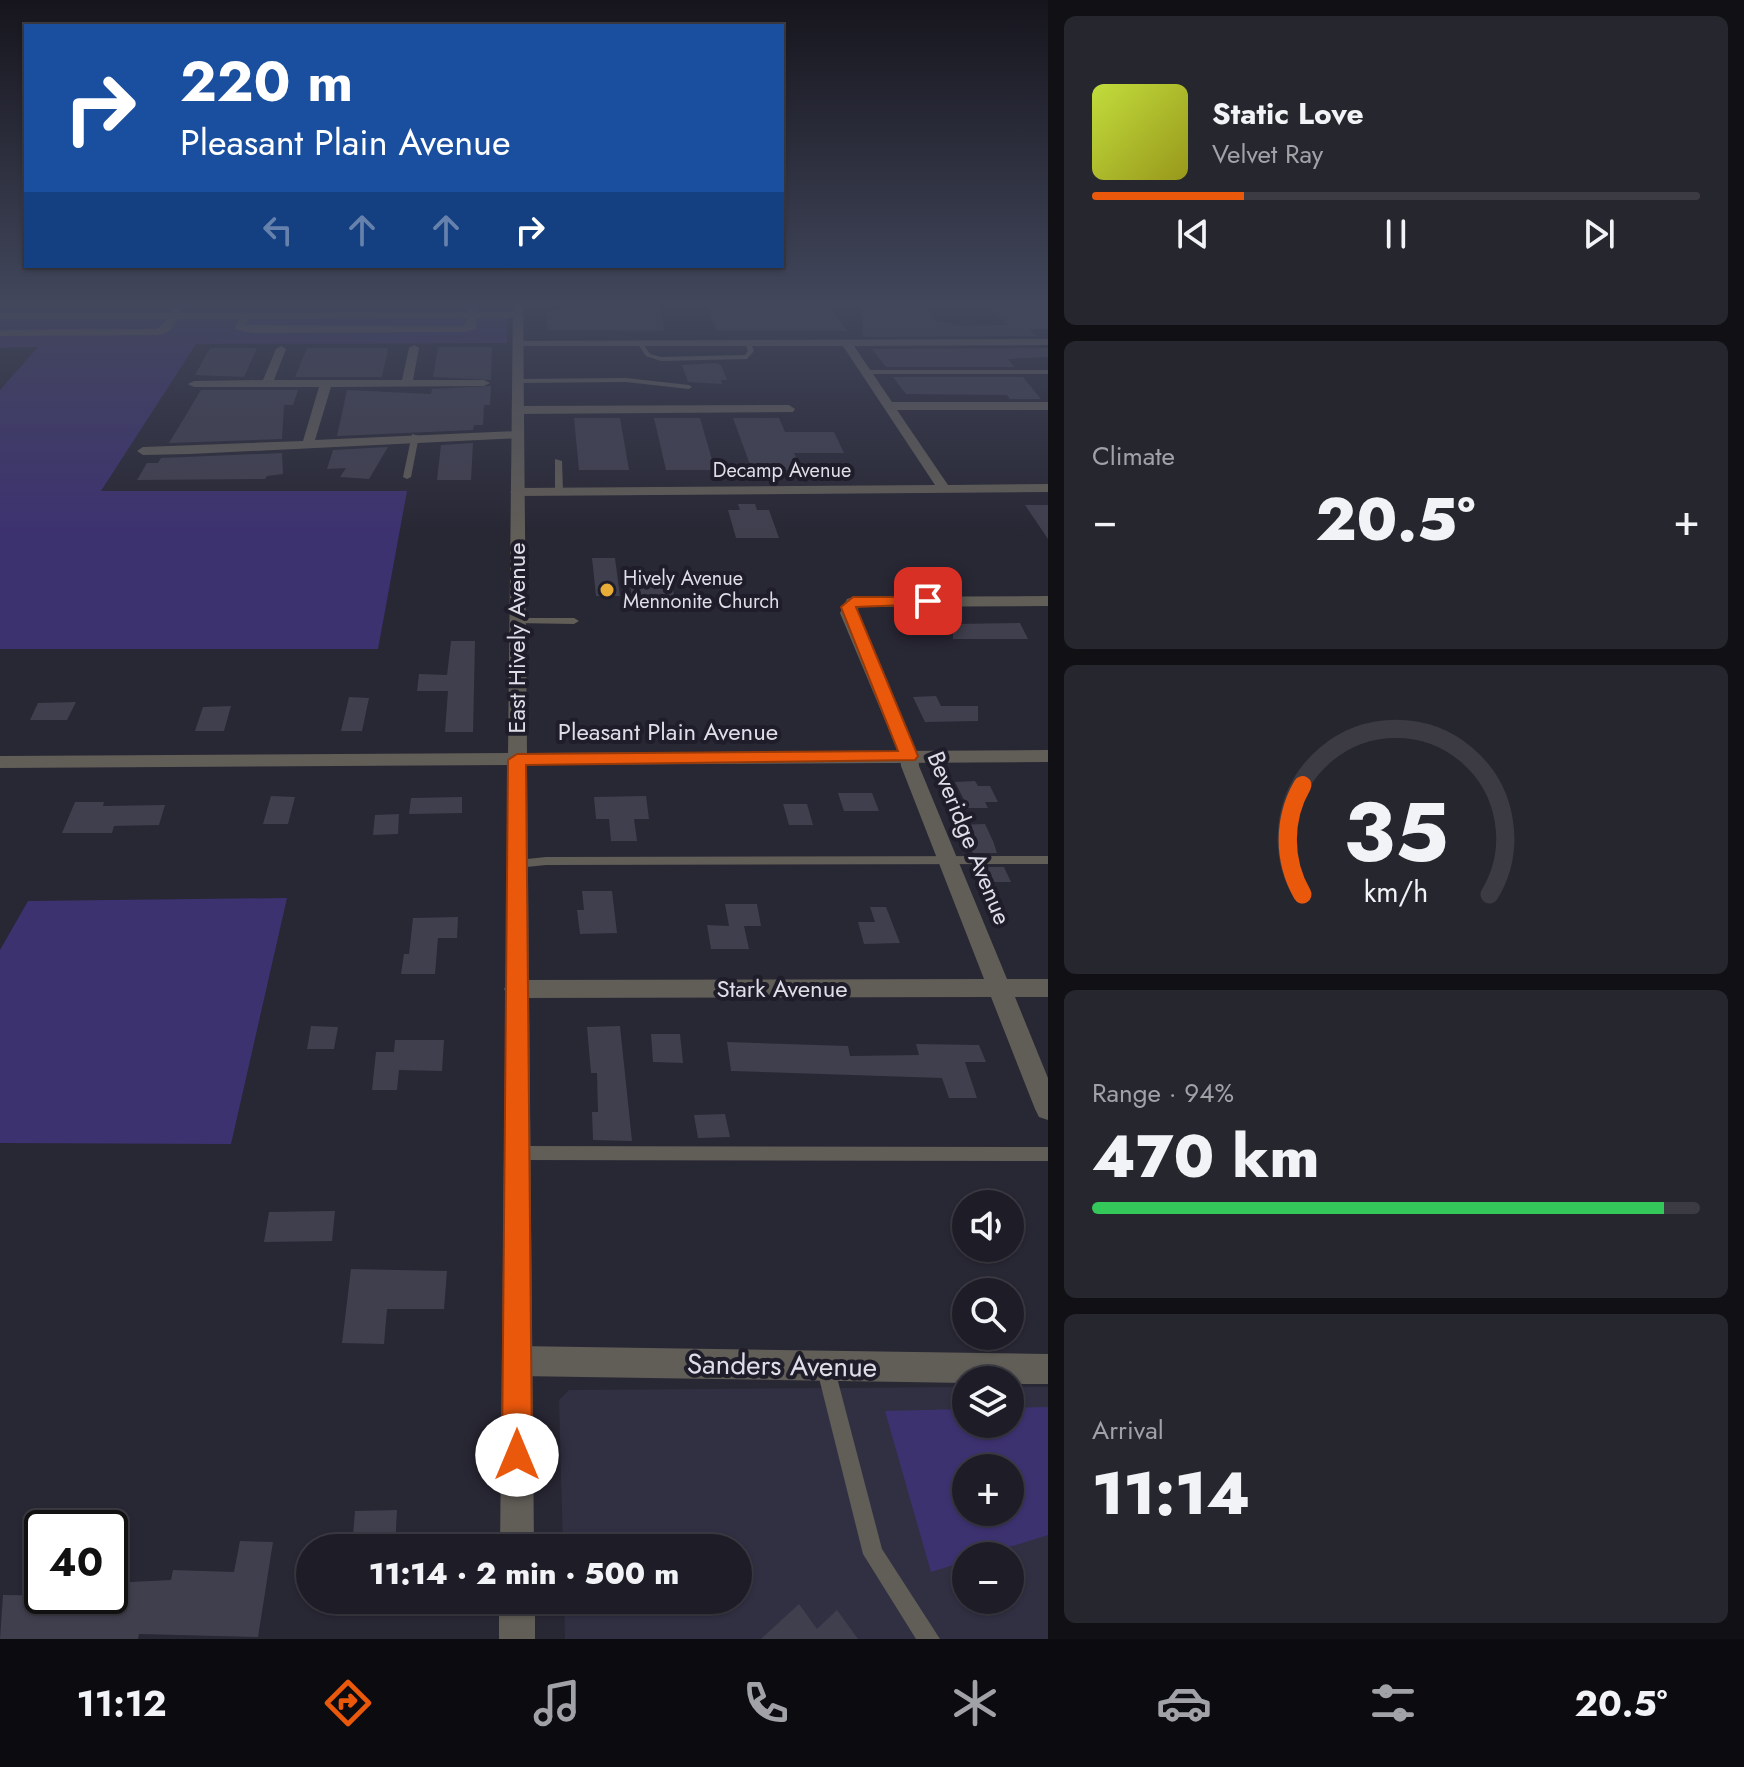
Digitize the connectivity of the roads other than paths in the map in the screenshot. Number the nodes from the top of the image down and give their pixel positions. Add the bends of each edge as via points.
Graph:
1 (269, 379) edge
2 (408, 379) edge
3 (870, 379) edge
4 (518, 381) joint
5 (407, 383) junction
6 (484, 383) dead end
7 (194, 384) dead end
8 (267, 384) junction
9 (326, 384) junction
10 (689, 387) dead end
11 (888, 406) junction
12 (1048, 406) edge
13 (789, 409) dead end
14 (517, 410) junction
15 (517, 435) junction
16 (415, 436) junction
17 (308, 444) junction
18 (143, 451) dead end
19 (558, 461) dead end
20 (407, 477) dead end
21 (944, 488) junction
22 (1048, 488) edge
23 (559, 491) junction
24 (517, 492) junction
25 (1048, 601) edge
26 (517, 621) junction
27 (574, 621) dead end
28 (909, 756) junction
29 (1048, 756) edge
30 (517, 760) junction
31 (0, 762) edge
32 (948, 860) junction
33 (1048, 860) edge
34 (517, 864) junction
35 (1048, 988) edge
36 (516, 989) junction
37 (1000, 989) junction
38 (1048, 1109) edge
39 (517, 1153) junction
40 (1048, 1154) edge
41 (517, 1361) junction
42 (825, 1366) junction
43 (1048, 1369) edge
44 (517, 1534) edge
45 (517, 1614) edge
46 (517, 1639) edge
47 (929, 1639) edge

1 - 8 street
2 - 5 street
3 - 11 street
4 - 10 lane via 639,381
4 - 14 street, East Hively Avenue
5 - 6 street
5 - 9 street
7 - 8 street
8 - 9 street
9 - 17 street
11 - 12 street
11 - 21 street
13 - 14 street
14 - 15 street, East Hively Avenue
15 - 16 street
15 - 24 street, East Hively Avenue
16 - 17 street
16 - 20 lane
17 - 18 street
19 - 23 lane
21 - 22 street, Decamp Avenue
21 - 23 street, Decamp Avenue
23 - 24 street, Decamp Avenue
24 - 26 street, East Hively Avenue
25 - 28 street, Beveridge Avenue via 853,602 848,613
26 - 27 lane
26 - 30 street, East Hively Avenue
28 - 29 street, Pleasant Plain Avenue
28 - 30 street, Pleasant Plain Avenue
28 - 32 street, Beveridge Avenue
30 - 31 street, Pleasant Plain Avenue
30 - 34 street, East Hively Avenue
32 - 33 lane
32 - 34 lane
32 - 37 street, Beveridge Avenue
34 - 36 street, East Hively Avenue
35 - 37 street, Stark Avenue
36 - 37 street, Stark Avenue
36 - 39 street, East Hively Avenue
37 - 38 street, Beveridge Avenue
39 - 40 lane
39 - 41 street, East Hively Avenue
41 - 42 street, Sanders Avenue
41 - 44 street, East Hively Avenue
42 - 43 street, Sanders Avenue
42 - 47 lane via 873,1554
45 - 46 street

